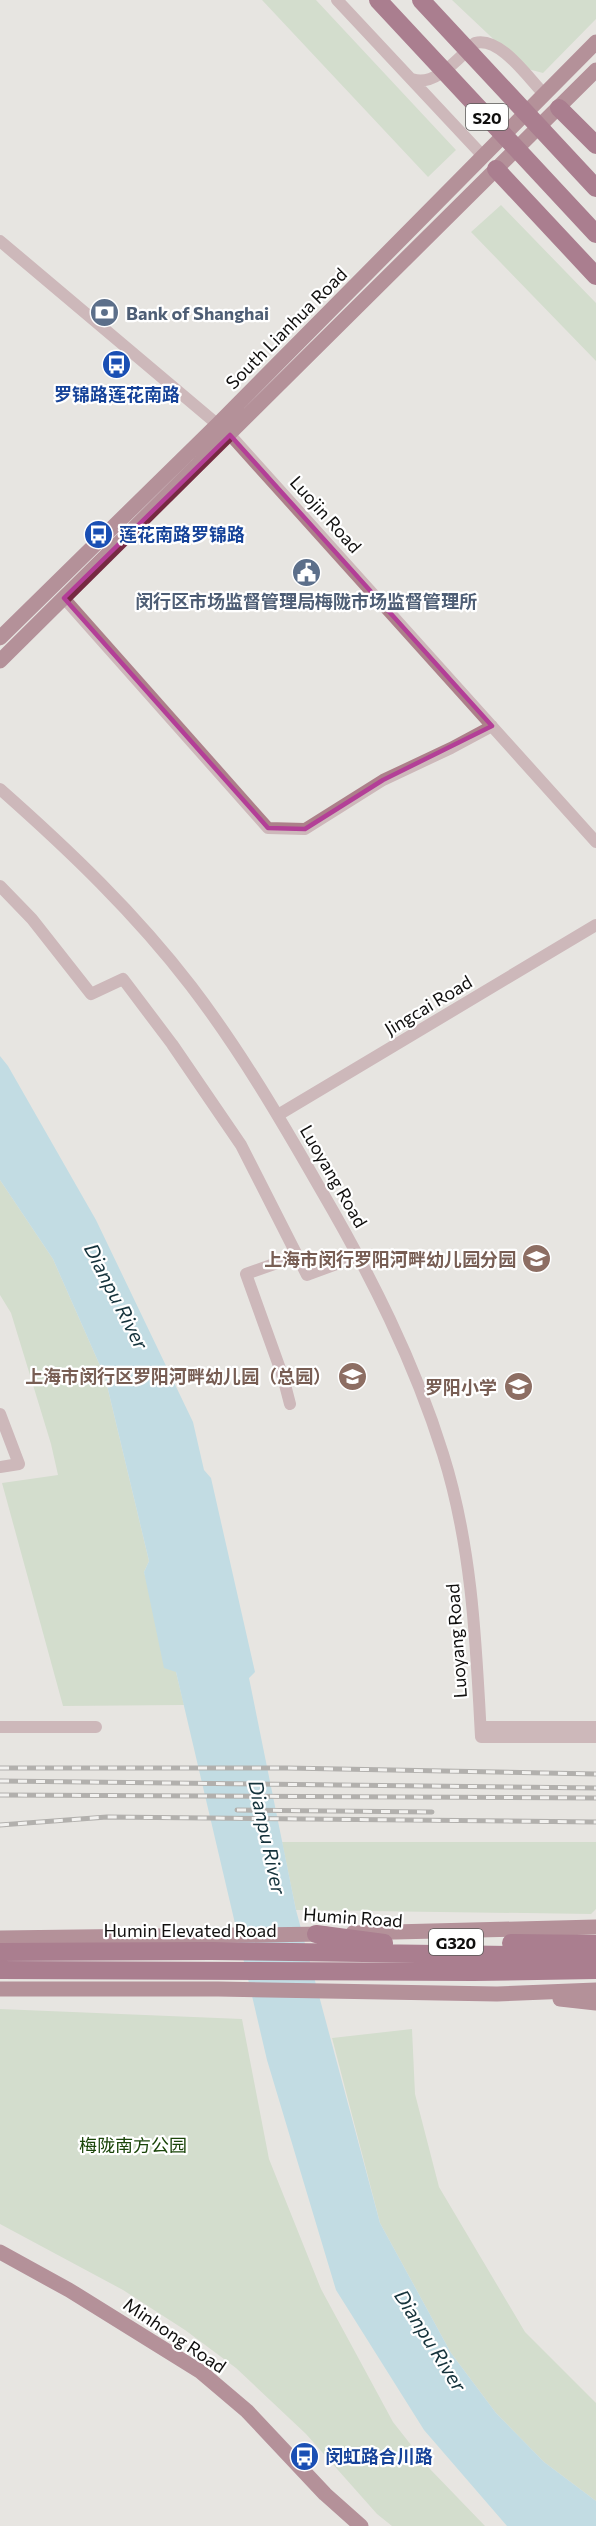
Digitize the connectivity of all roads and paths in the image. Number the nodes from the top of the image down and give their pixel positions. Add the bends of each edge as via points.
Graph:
1 (337, 0) edge
2 (378, 0) edge
3 (421, 0) edge
4 (596, 42) edge
5 (596, 70) edge
6 (412, 79) junction
7 (544, 94) junction
8 (559, 108) junction
9 (596, 146) edge
10 (490, 162) junction
11 (596, 188) edge
12 (596, 234) edge
13 (0, 241) edge
14 (596, 276) edge
15 (218, 424) junction
16 (230, 435) junction
17 (64, 598) junction
18 (0, 638) edge
19 (0, 661) edge
20 (492, 726) junction
21 (0, 789) edge
22 (596, 842) edge
23 (0, 886) edge
24 (596, 925) edge
25 (278, 1115) junction
26 (297, 1256) junction
27 (358, 1256) junction
28 (290, 1404) dead end
29 (0, 1414) edge
30 (0, 1467) edge
31 (0, 1727) edge
32 (96, 1727) dead end
33 (596, 1727) edge
34 (481, 1732) junction
35 (596, 1737) edge
36 (596, 1927) edge
37 (316, 1934) junction
38 (0, 1938) edge
39 (596, 1944) edge
40 (596, 1951) edge
41 (0, 1952) edge
42 (596, 1956) edge
43 (475, 1963) junction
44 (0, 1970) edge
45 (596, 1970) edge
46 (596, 1979) edge
47 (0, 1989) edge
48 (596, 1990) edge
49 (497, 1994) junction
50 (596, 2003) edge
51 (0, 2252) edge
52 (361, 2526) edge

1 - 6 street
2 - 12 highway, S20, bridge
3 - 11 highway, S20, bridge
4 - 7 main road, South Lianhua Road
5 - 8 main road, South Lianhua Road
6 - 7 street via 420,82 434,78 476,43 484,41 502,50
6 - 10 street
7 - 8 main road
7 - 10 main road, South Lianhua Road
8 - 9 highway
8 - 10 main road, South Lianhua Road
10 - 14 highway
10 - 15 main road, South Lianhua Road
10 - 16 main road, South Lianhua Road
13 - 15 street, Luojin Road
15 - 16 street, Luojin Road
15 - 18 main road, South Lianhua Road
16 - 17 main road, South Lianhua Road
16 - 20 street, Luojin Road
17 - 19 main road, South Lianhua Road
17 - 20 street via 268,828 305,829 383,780
20 - 22 street, Luojin Road
21 - 25 street, Luoyang Road via 98,879 144,929 192,987
23 - 26 street via 33,918 91,994 123,979 240,1145
24 - 25 street, Jingcai Road
25 - 27 street, Luoyang Road
26 - 27 street via 307,1275
26 - 28 street via 246,1274
27 - 34 street, Luoyang Road via 418,1381 444,1455 470,1577
29 - 30 street via 19,1464
31 - 32 street
33 - 34 street
34 - 35 street
36 - 37 main road
37 - 38 main road, Humin Road / G320
37 - 39 highway, Humin Road / G320 via 383,1943
40 - 43 highway
41 - 43 highway, Humin Elevated Road via 211,1951
42 - 43 highway, Humin Elevated Road
43 - 44 highway, Humin Elevated Road
43 - 45 highway, Humin Elevated Road
43 - 46 highway
47 - 49 main road
48 - 49 main road
49 - 50 main road
51 - 52 main road, Minhong Road via 201,2372 247,2411 325,2494

